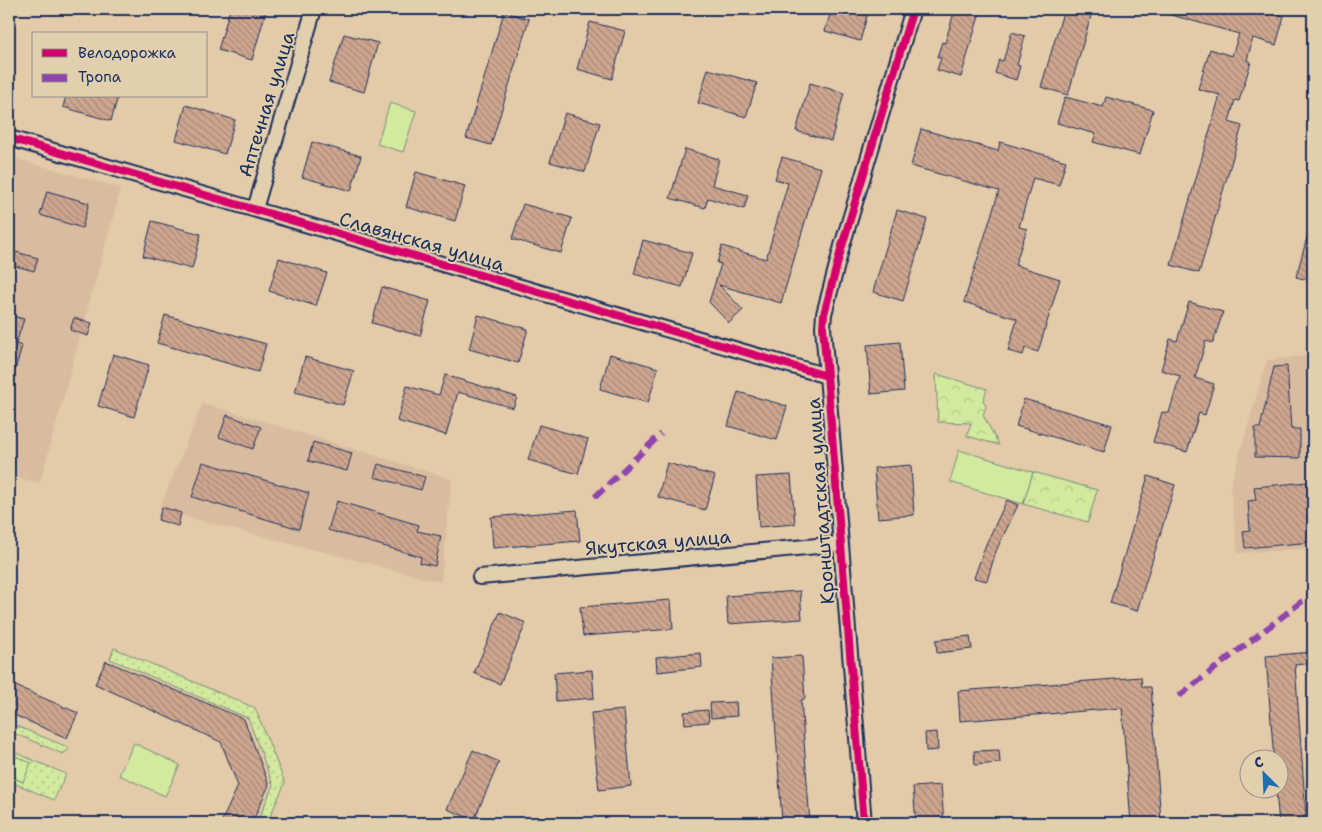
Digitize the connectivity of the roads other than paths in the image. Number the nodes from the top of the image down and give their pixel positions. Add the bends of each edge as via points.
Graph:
1 (314, 9) edge
2 (913, 9) edge
3 (9, 138) edge
4 (254, 209) junction
5 (827, 376) junction
6 (839, 544) junction
7 (480, 577) dead end
8 (864, 823) edge

1 - 4 street, Аптечная улица
2 - 5 street, Кронштадтская улица via 824,314
3 - 4 street, Славянская улица
4 - 5 street, Славянская улица
5 - 6 street, Кронштадтская улица
6 - 7 street, Якутская улица
6 - 8 street, Кронштадтская улица

